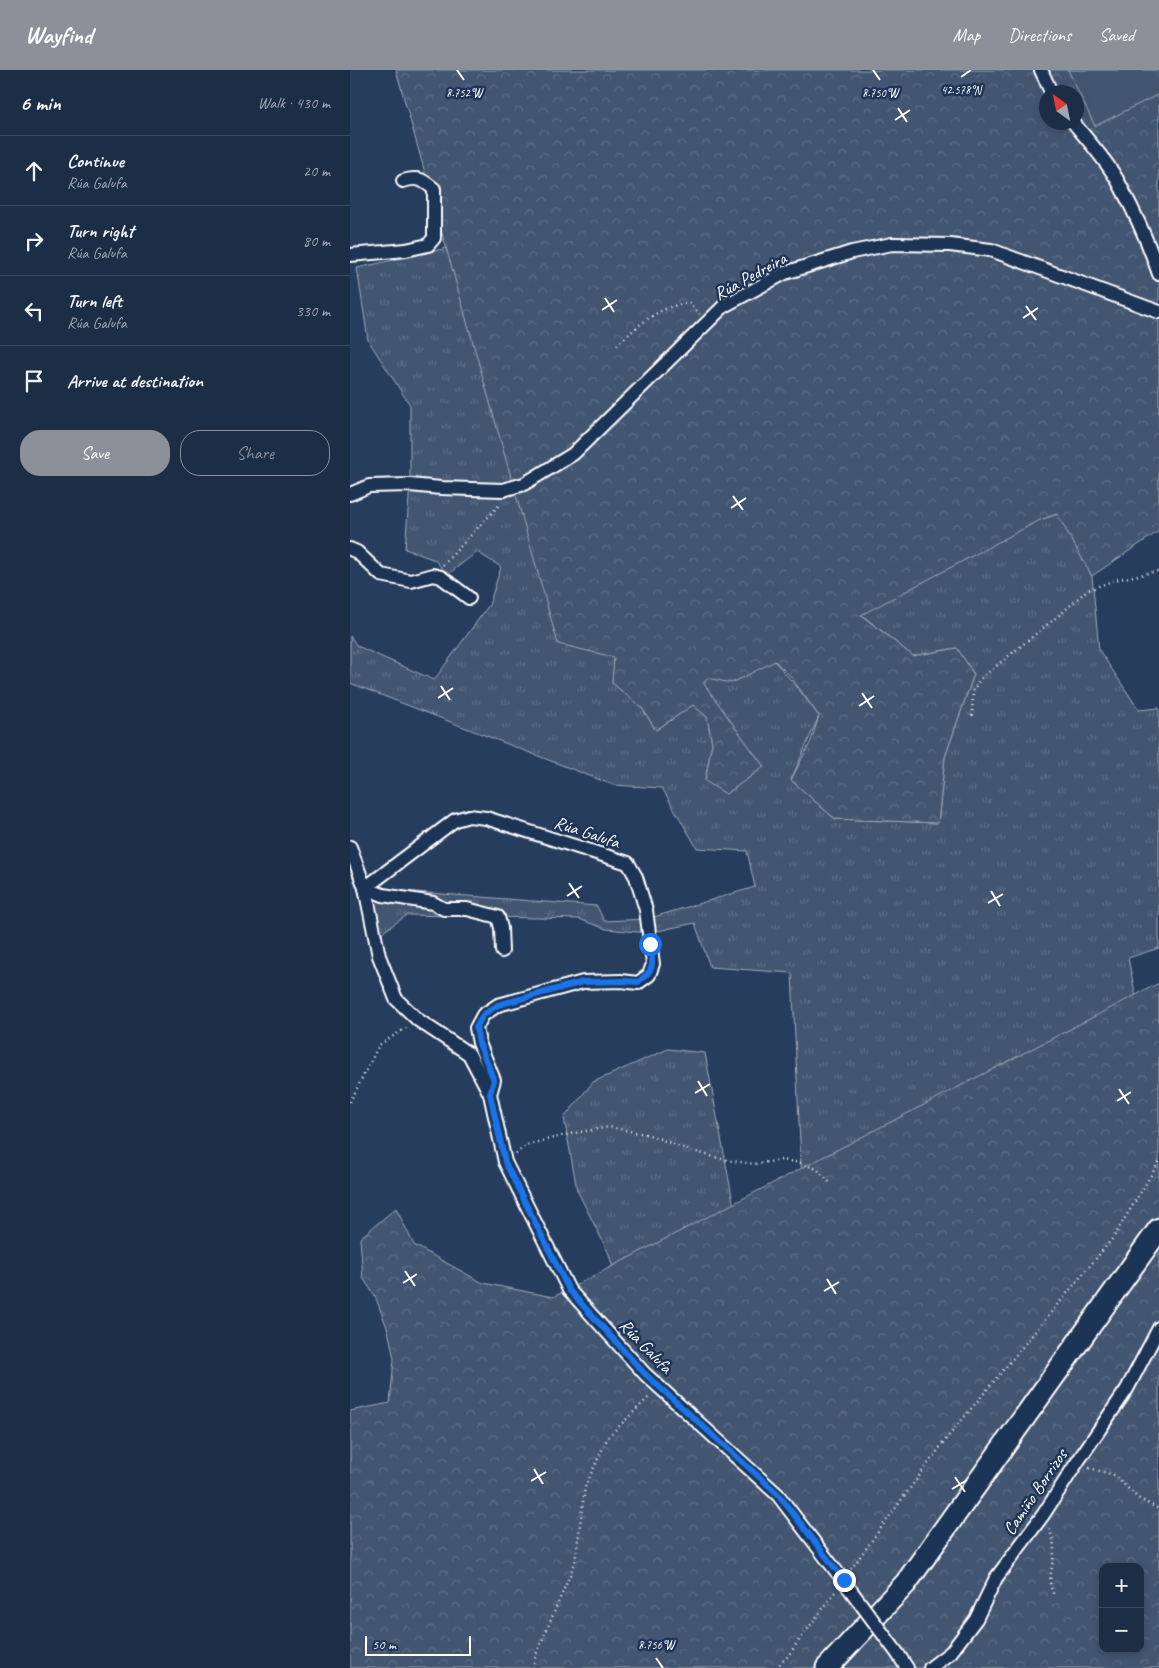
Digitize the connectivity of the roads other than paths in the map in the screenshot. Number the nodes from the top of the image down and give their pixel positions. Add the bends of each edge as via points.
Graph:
1 (1041, 70) edge
2 (1048, 85) edge
3 (1079, 130) edge
4 (403, 181) dead end
5 (350, 254) edge
6 (1159, 274) edge
7 (1159, 312) edge
8 (350, 494) edge
9 (350, 549) edge
10 (469, 598) dead end
11 (350, 847) edge
12 (365, 888) junction
13 (502, 951) dead end
14 (490, 1094) junction
15 (1159, 1229) edge
16 (1159, 1328) edge
17 (827, 1668) edge
18 (907, 1668) edge
19 (930, 1668) edge

1 - 2 street
3 - 6 street via 1120,184
4 - 5 street via 412,178 422,180 434,189 434,238 428,245 406,250
7 - 8 street, Rúa Pedreira via 991,250 950,245 892,244 852,252 786,273 724,306 573,454 524,484 503,490 369,486
9 - 10 street via 358,552 381,575 411,581 433,575 441,577
11 - 12 street, Rúa Galufa
12 - 13 street via 382,895 433,903 444,909 467,909 498,917
12 - 14 street, Rúa Galufa via 379,956 396,999 418,1020 469,1054
12 - 14 street, Rúa Galufa via 455,820 469,816 486,818 628,864 636,876 646,910 653,964 649,974 638,982 583,982 498,1005 483,1015 476,1028 494,1080
14 - 18 street, Rúa Galufa, bridge via 505,1162 569,1290 645,1374 778,1494
15 - 17 highway via 906,1583
16 - 19 street, Camiño Borrizos via 1127,1389 1042,1517 996,1578 976,1619 951,1652

